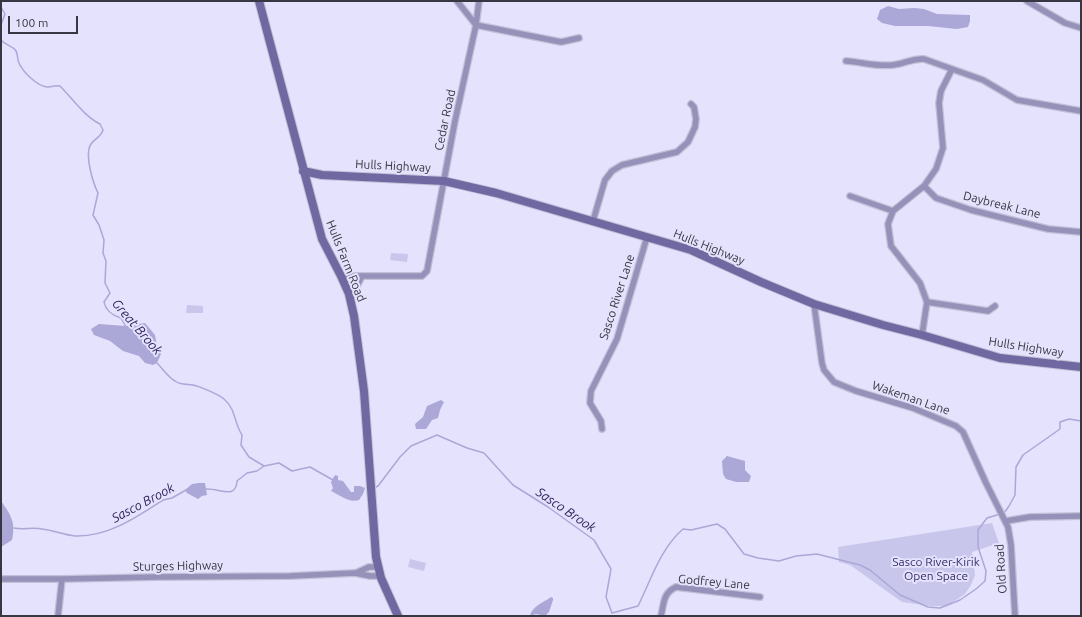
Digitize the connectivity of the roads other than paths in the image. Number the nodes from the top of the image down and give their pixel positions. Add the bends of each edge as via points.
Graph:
1 (259, 1) edge
2 (457, 1) edge
3 (479, 1) edge
4 (1027, 1) edge
5 (476, 25) junction
6 (1081, 28) edge
7 (579, 38) dead end
8 (846, 61) dead end
9 (952, 69) junction
10 (691, 104) dead end
11 (1081, 111) edge
12 (303, 171) junction
13 (322, 175) junction
14 (306, 180) junction
15 (444, 181) junction
16 (924, 186) junction
17 (850, 196) dead end
18 (893, 211) junction
19 (593, 221) junction
20 (1081, 232) edge
21 (648, 237) junction
22 (341, 276) junction
23 (362, 276) junction
24 (348, 294) junction
25 (927, 302) junction
26 (814, 304) junction
27 (995, 306) dead end
28 (922, 335) junction
29 (1081, 367) edge
30 (602, 429) dead end
31 (1003, 516) junction
32 (1081, 516) edge
33 (377, 563) junction
34 (356, 573) junction
35 (380, 576) junction
36 (1, 579) edge
37 (62, 579) junction
38 (760, 597) dead end
39 (58, 616) edge
40 (398, 616) edge
41 (661, 616) edge
42 (1015, 616) edge

1 - 12 street, Hulls Farm Road
2 - 5 street
3 - 5 street, Cedar Road
4 - 6 street via 1066,23
5 - 7 street via 561,42
5 - 15 street, Cedar Road
8 - 9 street via 889,66 917,58
9 - 11 street via 983,80 1017,100
9 - 16 street via 941,91 939,103 943,148 936,169
10 - 19 street via 696,119 688,142 677,152 622,165 612,171 605,180
12 - 13 street, Hulls Highway
12 - 14 street, Hulls Farm Road
13 - 14 street, Hulls Highway
13 - 15 street, Hulls Highway
14 - 22 street, Hulls Farm Road via 322,239
15 - 19 street, Hulls Highway
15 - 23 street, Cedar Road via 427,271 422,276
16 - 18 street
16 - 20 street, Daybreak Lane via 936,198 971,210 1048,228
17 - 18 street
18 - 25 street via 888,224 891,246 920,283
19 - 21 street, Hulls Highway
21 - 26 street, Hulls Highway via 691,250
21 - 30 street, Sasco River Lane via 616,340 591,391 590,403 601,421
22 - 23 street, Cedar Road
22 - 24 street, Hulls Farm Road
23 - 24 street via 356,288
24 - 33 street, Hulls Farm Road via 354,316 364,391
25 - 27 street via 988,311
25 - 28 street
26 - 28 street, Hulls Highway
26 - 31 street, Wakeman Lane via 822,363 824,370 834,382 913,408 956,426 963,432
28 - 29 street, Hulls Highway via 1000,358
31 - 32 street
31 - 42 street, Old Road via 1011,545
33 - 34 street, Sturges Highway
33 - 35 street, Hulls Farm Road
34 - 35 street, Sturges Highway
34 - 37 street, Sturges Highway
35 - 40 street, Hulls Farm Road
36 - 37 street, Sturges Highway
37 - 39 street
38 - 41 street, Godfrey Lane via 676,587 668,591

